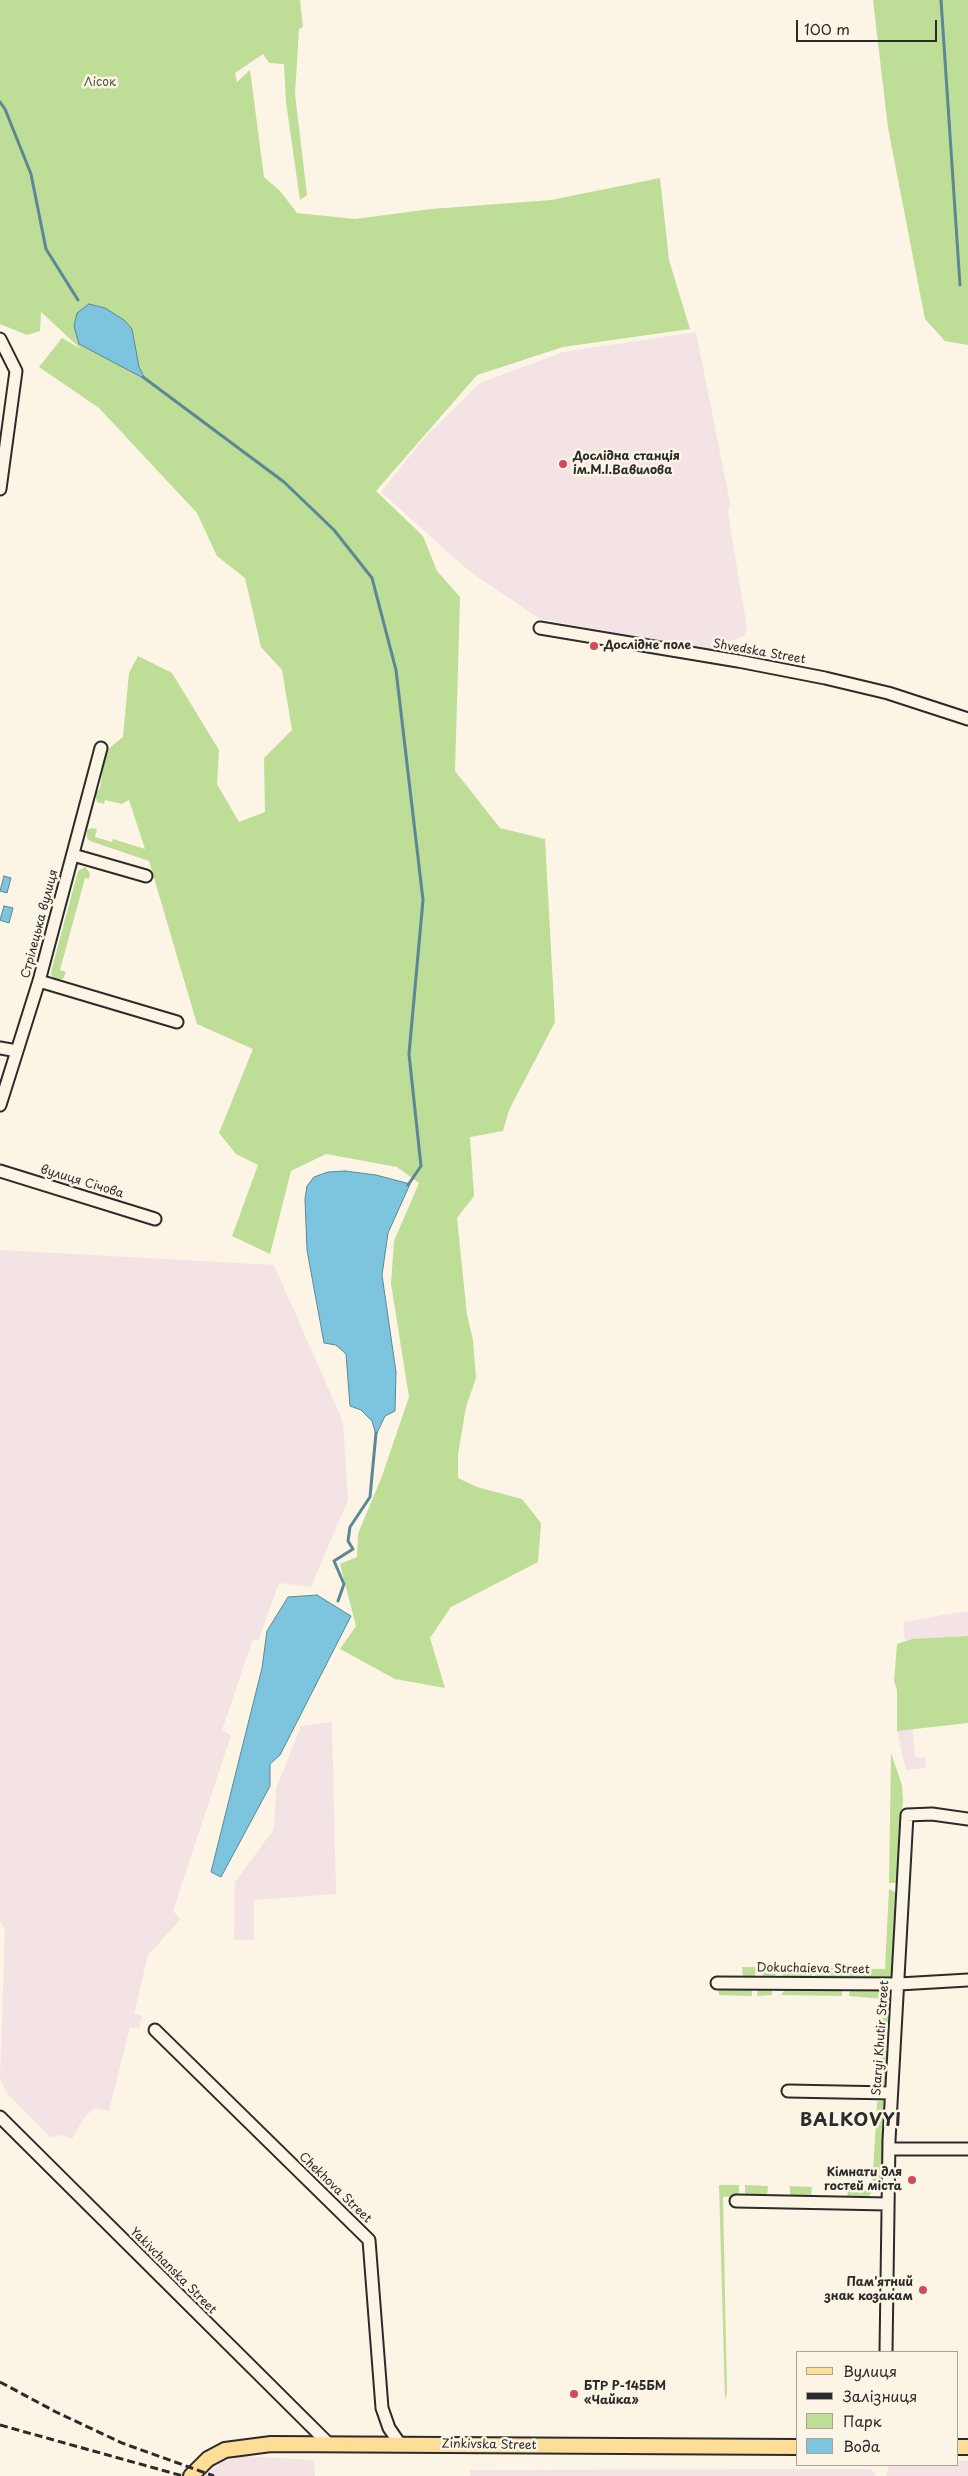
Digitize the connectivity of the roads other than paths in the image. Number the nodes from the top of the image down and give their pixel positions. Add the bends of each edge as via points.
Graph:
1 (0, 339) edge
2 (0, 489) edge
3 (540, 628) dead end
4 (968, 719) edge
5 (102, 748) dead end
6 (74, 855) junction
7 (146, 876) dead end
8 (39, 982) junction
9 (176, 1022) dead end
10 (0, 1048) edge
11 (17, 1051) junction
12 (0, 1105) edge
13 (0, 1171) edge
14 (155, 1219) dead end
15 (968, 1819) edge
16 (968, 1980) edge
17 (717, 1983) dead end
18 (899, 1984) junction
19 (155, 2030) dead end
20 (788, 2091) dead end
21 (891, 2093) junction
22 (0, 2116) edge
23 (889, 2149) junction
24 (968, 2149) edge
25 (736, 2201) dead end
26 (888, 2204) junction
27 (886, 2351) edge
28 (329, 2444) junction
29 (400, 2444) junction
30 (796, 2448) edge
31 (191, 2476) edge

1 - 2 street via 16,371
3 - 4 street, Shvedska Street via 825,678 888,693
5 - 6 street, Стрілецька вулиця
6 - 7 street
6 - 8 street, Стрілецька вулиця
8 - 9 street
8 - 11 street, Стрілецька вулиця
10 - 11 street
11 - 12 street, Стрілецька вулиця
13 - 14 street, вулиця Січова
15 - 18 street, Staryi Khutir Street via 932,1814 907,1815
16 - 18 street, Dokuchaieva Street
17 - 18 street, Dokuchaieva Street
18 - 21 street, Staryi Khutir Street
19 - 29 street, Chekhova Street via 369,2240 382,2408 389,2428
20 - 21 street
21 - 23 street, Staryi Khutir Street
22 - 28 street, Yakivchanska Street
23 - 24 street
23 - 26 street, Staryi Khutir Street
25 - 26 street
26 - 27 street, Staryi Khutir Street
28 - 29 main road, Zinkivska Street
28 - 31 main road, Zinkivska Street via 232,2448 208,2460
29 - 30 main road, Zinkivska Street

